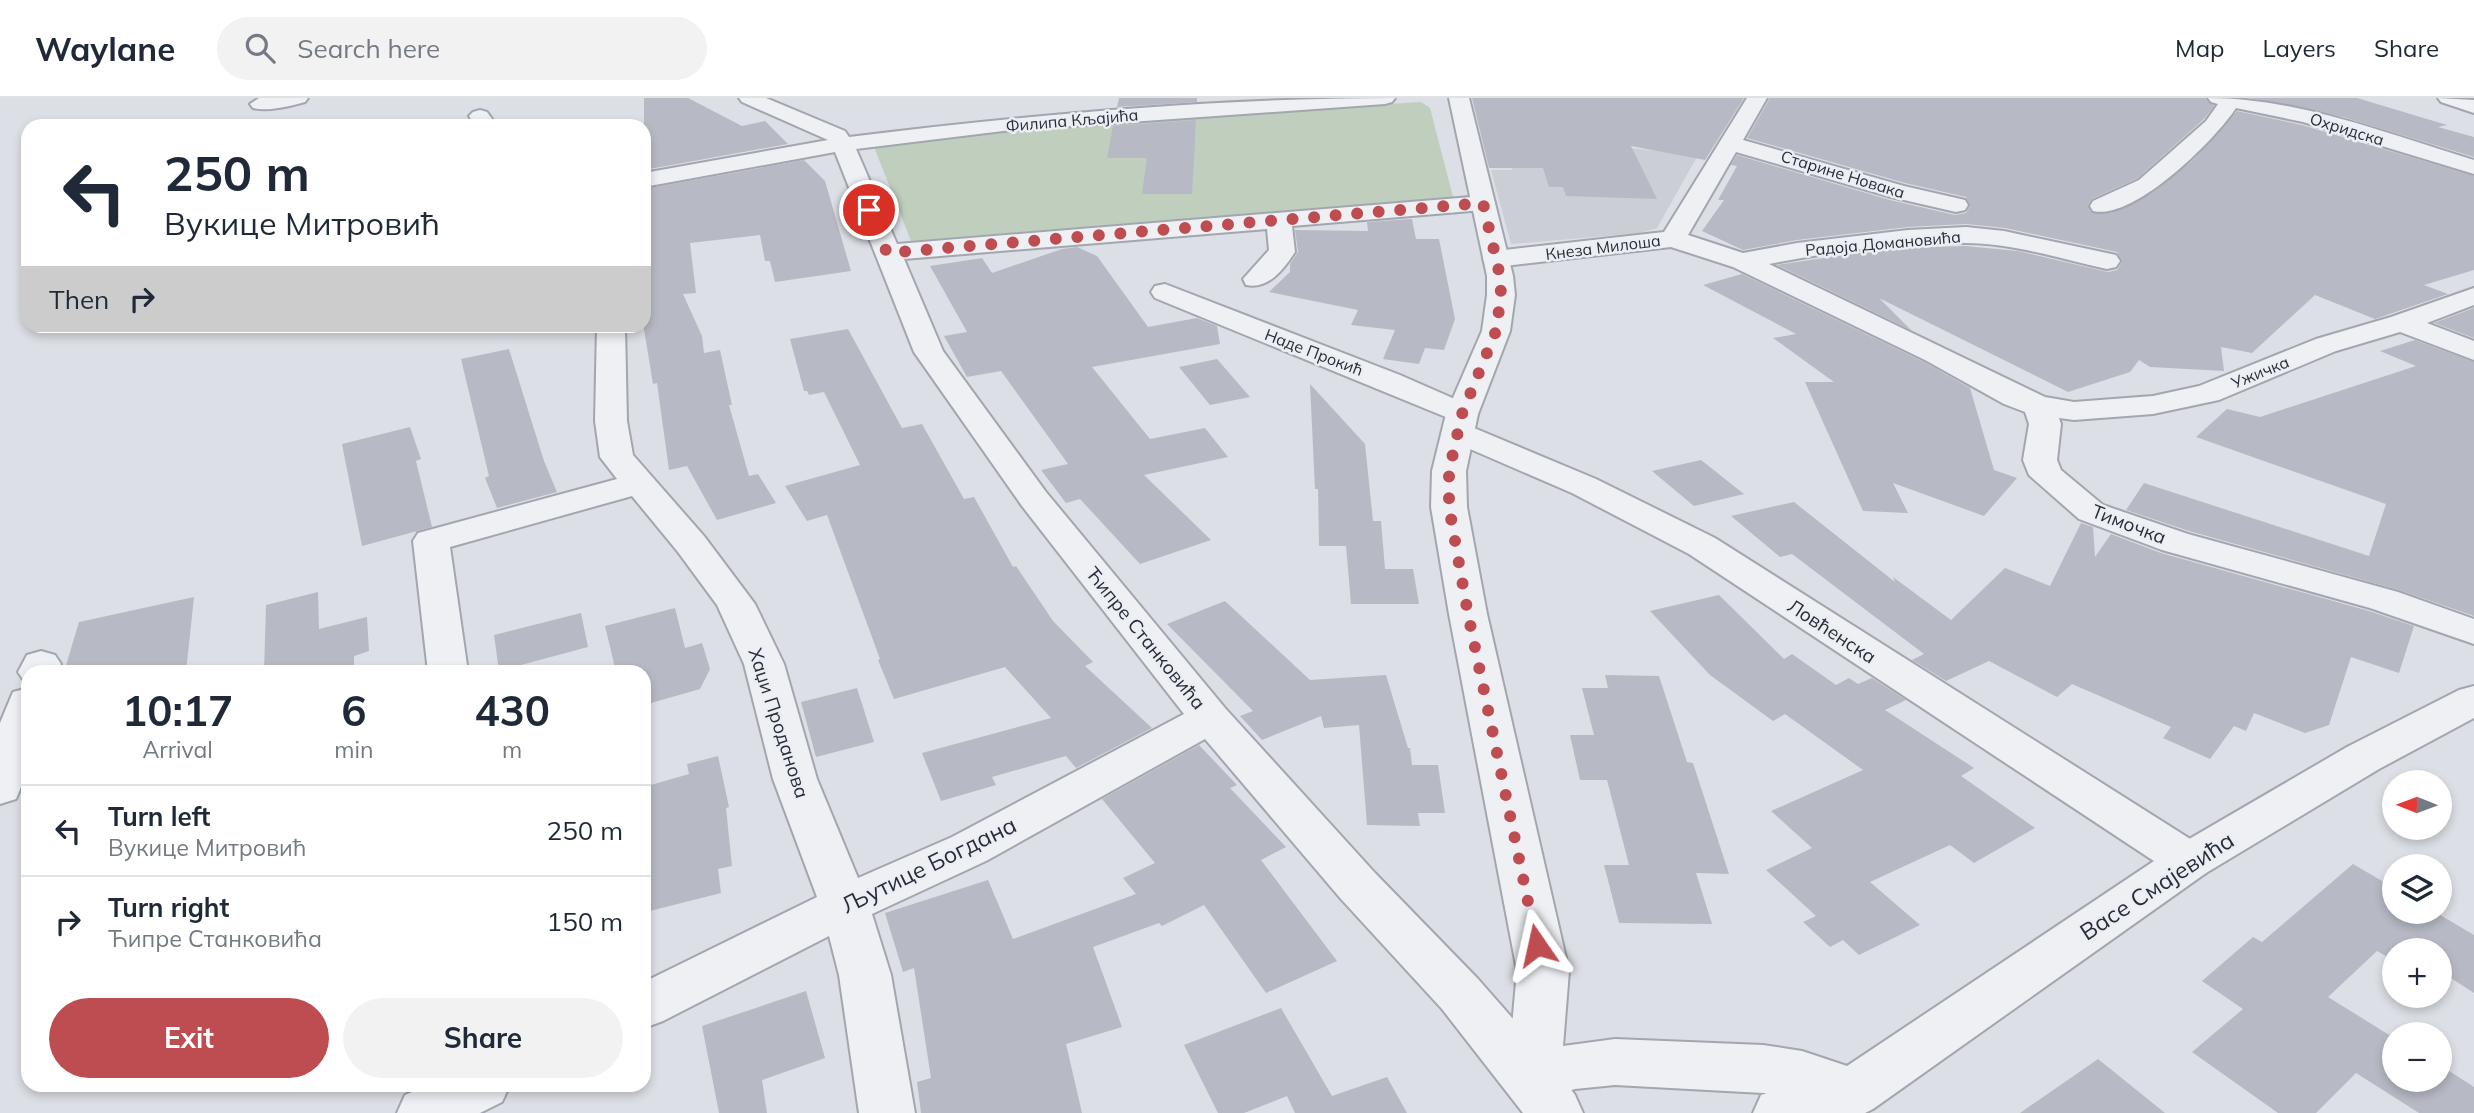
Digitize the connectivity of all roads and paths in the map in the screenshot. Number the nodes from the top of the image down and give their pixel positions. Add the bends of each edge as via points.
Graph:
1 (298, 98) edge
2 (749, 98) edge
3 (1041, 98) edge
4 (1385, 98) edge
5 (1459, 98) edge
6 (1757, 98) edge
7 (2448, 98) edge
8 (2224, 100) edge
9 (260, 104) dead end
10 (2474, 107) edge
11 (1077, 118) junction
12 (1730, 143) junction
13 (842, 144) junction
14 (2474, 167) edge
15 (651, 179) edge
16 (1483, 203) junction
17 (1956, 205) dead end
18 (2102, 206) dead end
19 (1278, 221) junction
20 (1673, 239) junction
21 (887, 253) junction
22 (1496, 259) junction
23 (1742, 261) junction
24 (2106, 261) dead end
25 (1256, 279) dead end
26 (1165, 292) dead end
27 (2474, 296) edge
28 (2400, 323) junction
29 (611, 333) edge
30 (2474, 351) edge
31 (2039, 406) junction
32 (1460, 423) junction
33 (640, 483) junction
34 (2474, 632) edge
35 (447, 665) edge
36 (2474, 700) edge
37 (1210, 718) junction
38 (21, 723) edge
39 (0, 788) edge
40 (2189, 861) junction
41 (845, 905) junction
42 (651, 1002) edge
43 (464, 1092) edge
44 (1853, 1092) junction
45 (1543, 1096) edge
46 (427, 1106) edge
47 (887, 1113) edge
48 (1781, 1113) edge

1 - 9 street
2 - 13 street via 823,128
3 - 11 street
4 - 11 street, Филипа Кљајића
5 - 16 street
6 - 12 street, Кнеза Милоша
7 - 10 street
8 - 14 street, Охридска via 2308,117
8 - 18 street via 2214,125 2147,185
11 - 13 street, Филипа Кљајића
12 - 17 street, Старине Новака
12 - 20 street, Кнеза Милоша
13 - 15 street, Филипа Кљајића
13 - 21 street, Ћипре Станковића
16 - 19 street
16 - 22 street
19 - 21 street
19 - 25 street via 1282,252
20 - 22 street, Кнеза Милоша
20 - 23 street
21 - 37 street, Ћипре Станковића via 929,352 1034,499
22 - 32 street via 1501,295 1496,331
23 - 24 street, Радоја Домановића via 1908,238 1966,235
23 - 31 street
26 - 32 street, Наде Прокић via 1390,381
27 - 28 street, Ужичка
28 - 30 street
28 - 31 street, Ужичка via 2326,345 2208,393 2107,410
29 - 33 street, Хаџи Проданова via 611,421 617,457
31 - 34 street, Тимочка via 2045,424 2040,460 2046,475 2091,512 2175,542 2384,600
32 - 40 street, Ловћенска via 1702,546
32 - 45 street via 1449,471 1449,507 1543,971 1539,1026
33 - 35 street via 431,541
33 - 41 street, Хаџи Проданова via 736,604 764,664 795,779
36 - 40 street, Васе Смајевића via 2363,758
37 - 41 street, Љутице Богдана via 969,849
37 - 45 street, Ћипре Станковића via 1460,994
38 - 39 street
40 - 44 street, Васе Смајевића
41 - 42 street, Љутице Богдана
41 - 47 street, Хаџи Проданова via 865,975
43 - 46 street
44 - 45 street via 1802,1075 1763,1069 1615,1062 1575,1066
44 - 48 street, Васе Смајевића via 1818,1108

